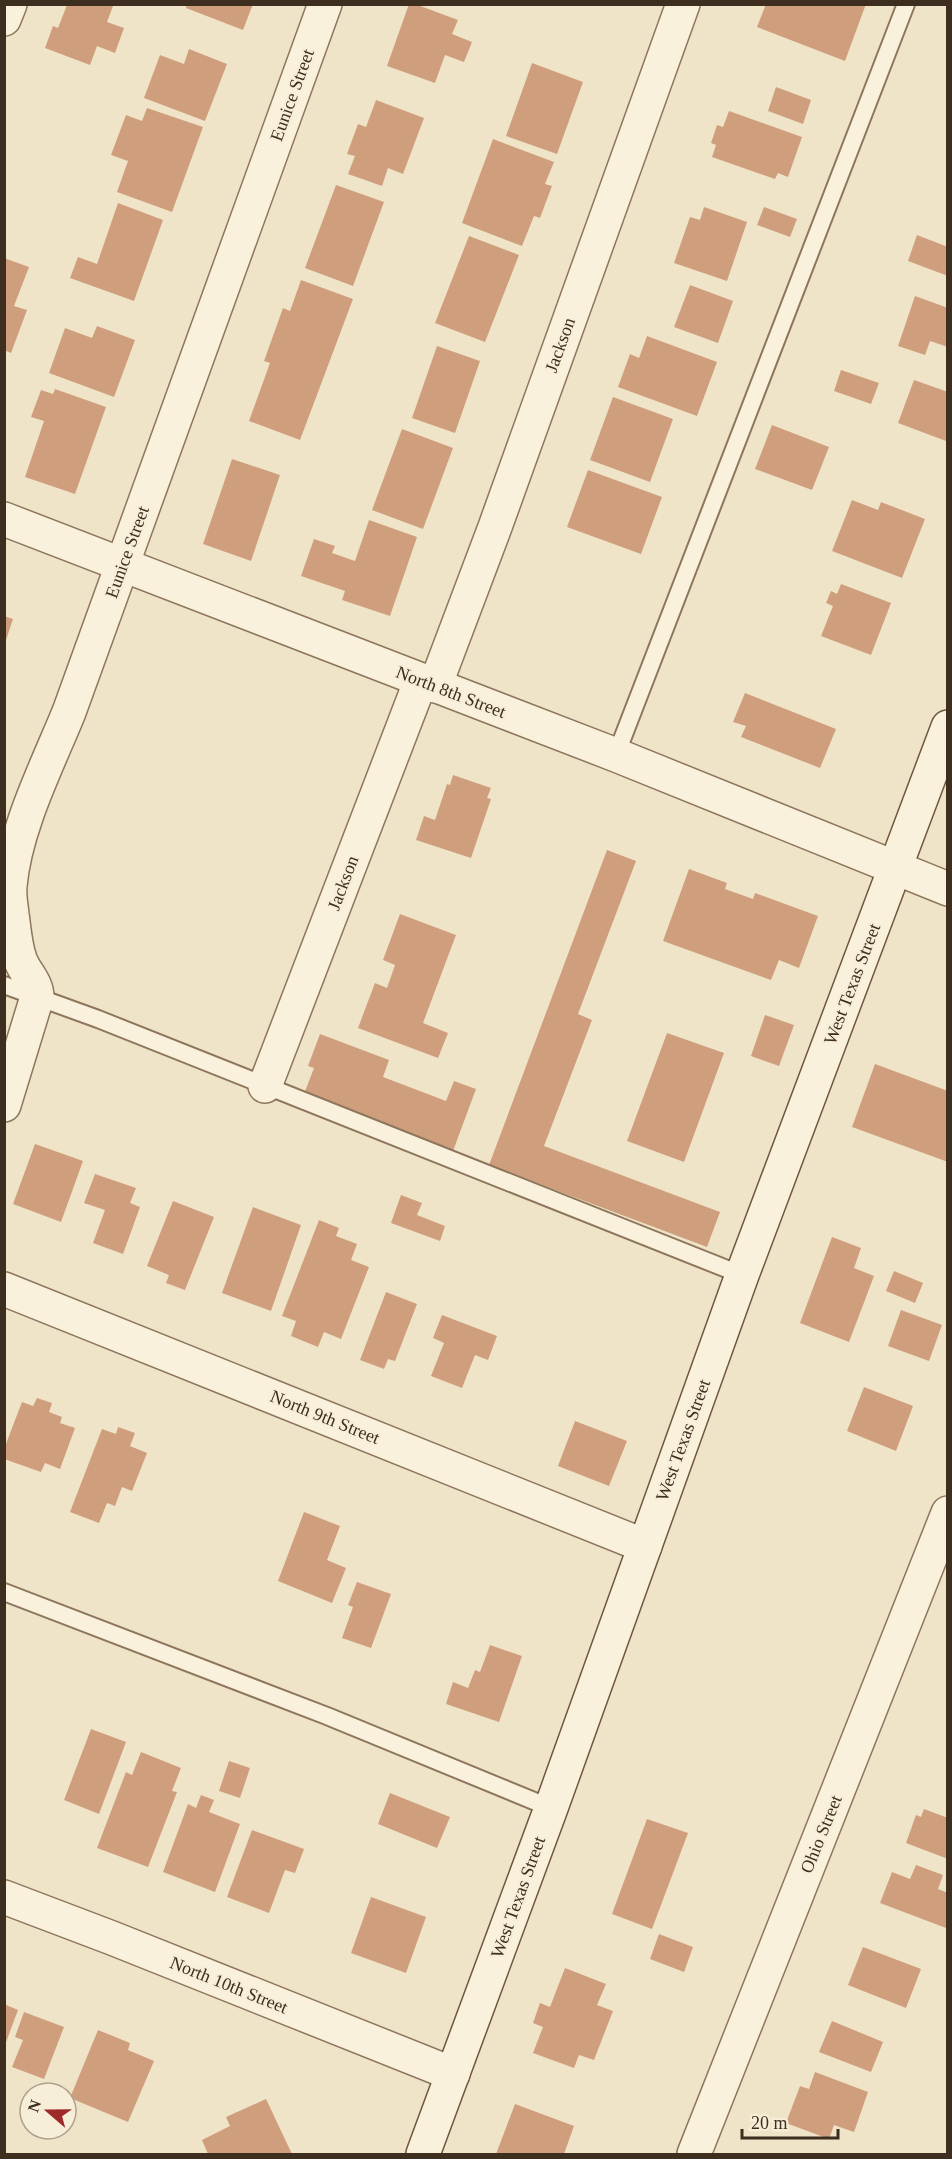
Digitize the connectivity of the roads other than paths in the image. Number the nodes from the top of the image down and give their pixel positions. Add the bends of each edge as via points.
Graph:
1 (10, 4) edge
2 (325, 4) edge
3 (683, 4) edge
4 (906, 4) edge
5 (4, 19) edge
6 (4, 519) edge
7 (122, 565) junction
8 (428, 683) junction
9 (948, 727) edge
10 (616, 755) junction
11 (895, 869) junction
12 (948, 889) edge
13 (4, 985) edge
14 (37, 997) junction
15 (265, 1086) junction
16 (4, 1105) edge
17 (742, 1275) junction
18 (4, 1289) edge
19 (948, 1513) edge
20 (645, 1546) junction
21 (4, 1592) edge
22 (551, 1808) junction
23 (4, 1897) edge
24 (453, 2074) junction
25 (423, 2154) edge
26 (694, 2154) edge

1 - 5 street
2 - 7 street, Eunice Street
3 - 8 street, Jackson via 499,516
4 - 10 lane
6 - 7 street, North 8th Street
7 - 8 street, North 8th Street
7 - 14 street, Eunice Street via 29,811 13,866 9,889 20,960 33,981
8 - 10 street, North 8th Street
8 - 15 street, Jackson
9 - 11 street, West Texas Street
10 - 11 street, North 8th Street
11 - 12 street, North 8th Street
11 - 17 street, West Texas Street
13 - 14 lane
14 - 15 lane
14 - 16 street
15 - 17 lane
17 - 20 street, West Texas Street
18 - 20 street, North 9th Street
19 - 26 street, Ohio Street
20 - 22 street, West Texas Street
21 - 22 lane via 327,1716
22 - 24 street, West Texas Street
23 - 24 street, North 10th Street
24 - 25 street, West Texas Street

